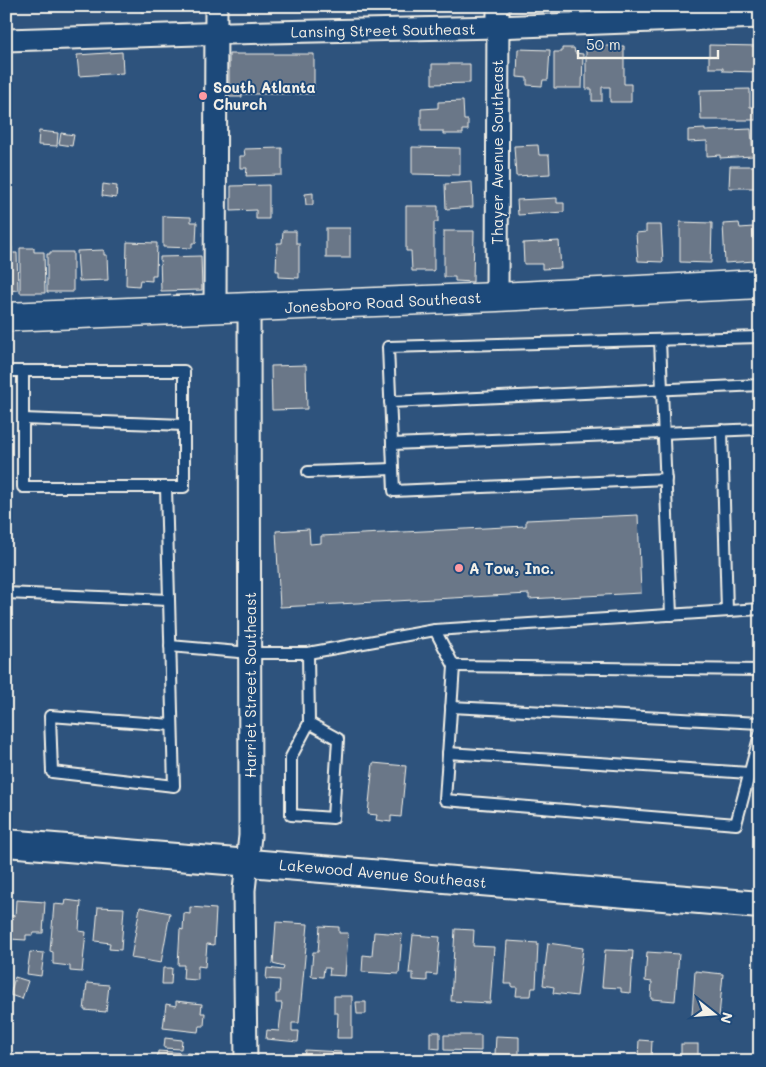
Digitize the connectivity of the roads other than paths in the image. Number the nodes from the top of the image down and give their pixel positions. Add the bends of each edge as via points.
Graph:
1 (216, 6) edge
2 (498, 6) edge
3 (760, 17) edge
4 (498, 27) junction
5 (216, 33) junction
6 (6, 40) edge
7 (760, 284) edge
8 (497, 298) junction
9 (250, 308) junction
10 (215, 310) junction
11 (6, 317) edge
12 (760, 337) edge
13 (660, 340) junction
14 (6, 371) edge
15 (23, 371) junction
16 (760, 385) edge
17 (662, 390) junction
18 (390, 402) junction
19 (23, 419) junction
20 (184, 425) junction
21 (760, 429) edge
22 (722, 430) junction
23 (664, 433) junction
24 (392, 444) junction
25 (393, 469) junction
26 (308, 472) dead end
27 (666, 479) junction
28 (166, 487) junction
29 (6, 593) edge
30 (169, 600) junction
31 (760, 609) edge
32 (727, 611) junction
33 (671, 615) junction
34 (435, 630) junction
35 (170, 646) junction
36 (250, 653) junction
37 (308, 653) junction
38 (454, 666) junction
39 (760, 670) edge
40 (451, 707) junction
41 (309, 723) junction
42 (760, 723) edge
43 (172, 725) junction
44 (760, 734) edge
45 (448, 753) junction
46 (749, 773) junction
47 (6, 843) edge
48 (247, 862) junction
49 (760, 905) edge
50 (246, 1061) edge

1 - 5 street
2 - 4 street, Thayer Avenue Southeast
3 - 4 street, Lansing Street Southeast
4 - 5 street, Lansing Street Southeast
4 - 8 street, Thayer Avenue Southeast
5 - 6 street, Lansing Street Southeast
5 - 10 street
7 - 8 main road, Jonesboro Road Southeast
8 - 9 main road, Jonesboro Road Southeast
9 - 10 main road, Jonesboro Road Southeast
9 - 36 street, Harriet Street Southeast
10 - 11 main road, Jonesboro Road Southeast
12 - 13 lane
13 - 17 lane
13 - 18 lane via 388,347
14 - 15 lane
15 - 19 lane
15 - 20 lane via 184,371
16 - 17 lane
17 - 18 lane
17 - 23 lane
18 - 24 lane
19 - 20 lane
19 - 28 lane via 23,487
20 - 28 lane via 184,487
21 - 22 lane
22 - 23 lane
22 - 32 lane
23 - 24 lane
23 - 27 lane
24 - 25 lane
25 - 26 lane
25 - 27 lane via 394,491
27 - 33 lane
28 - 30 lane
29 - 30 lane
30 - 35 lane
31 - 32 lane
32 - 33 lane
33 - 34 lane
34 - 37 lane
34 - 38 lane
35 - 36 lane
35 - 43 lane
36 - 37 lane
36 - 48 street, Harriet Street Southeast via 250,836
37 - 41 lane
38 - 39 lane
38 - 40 lane
40 - 42 lane
40 - 45 lane
41 - 41 lane via 291,757 291,815 333,818 338,739
43 - 43 lane via 50,716 52,772 174,786
44 - 46 lane
45 - 46 lane
45 - 46 lane via 445,800 736,824
47 - 48 street, Lakewood Avenue Southeast
48 - 49 street, Lakewood Avenue Southeast
48 - 50 street, Harriet Street Southeast via 244,890

